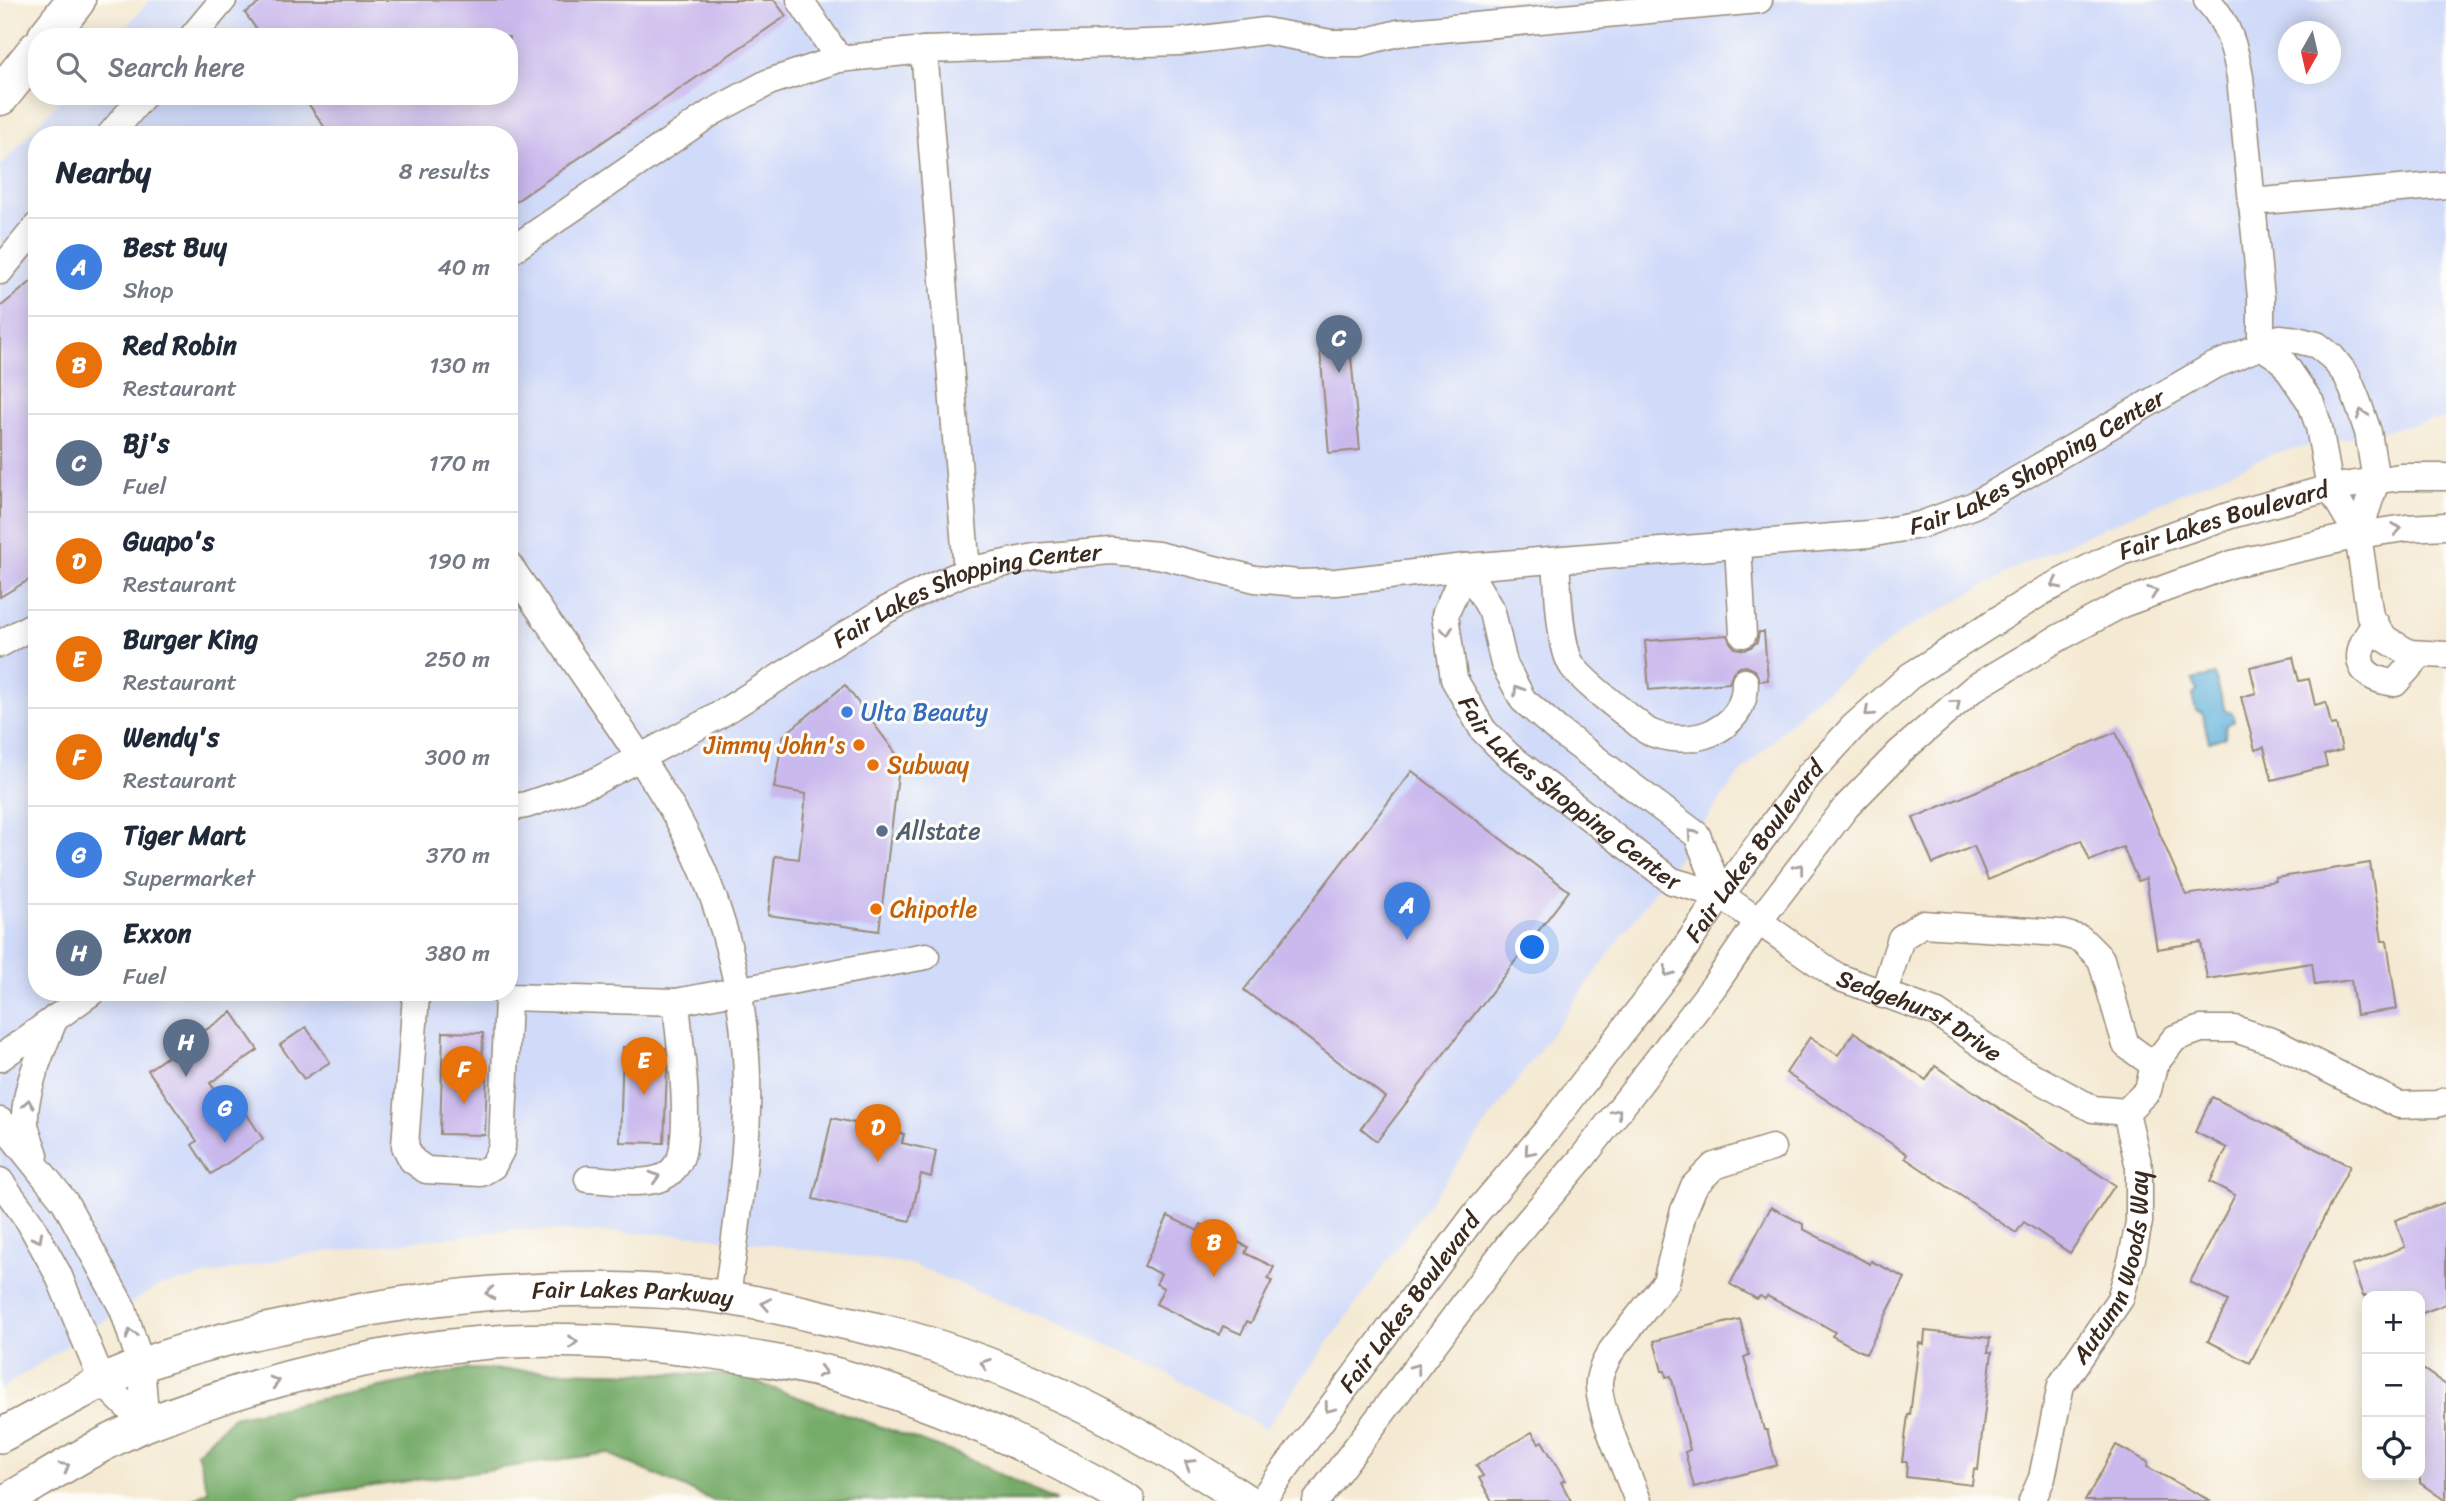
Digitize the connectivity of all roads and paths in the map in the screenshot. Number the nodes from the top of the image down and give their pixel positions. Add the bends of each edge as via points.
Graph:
1 (76, 0) edge
2 (223, 0) edge
3 (800, 0) edge
4 (1759, 0) edge
5 (2207, 0) edge
6 (54, 28) edge
7 (200, 28) edge
8 (923, 50) junction
9 (839, 59) junction
10 (28, 61) edge
11 (0, 96) edge
12 (135, 105) edge
13 (118, 126) edge
14 (2446, 185) edge
15 (2251, 202) junction
16 (28, 237) edge
17 (518, 247) edge
18 (0, 271) edge
19 (2261, 346) junction
20 (2446, 477) edge
21 (2376, 481) junction
22 (2330, 488) junction
23 (2446, 526) edge
24 (2358, 535) junction
25 (1738, 545) junction
26 (1556, 560) junction
27 (1466, 567) junction
28 (967, 571) junction
29 (518, 578) edge
30 (2376, 624) junction
31 (28, 628) edge
32 (1743, 634) dead end
33 (0, 644) edge
34 (2434, 655) edge
35 (1745, 682) dead end
36 (640, 758) junction
37 (518, 806) edge
38 (1721, 895) junction
39 (1758, 922) junction
40 (926, 956) dead end
41 (737, 990) junction
42 (1883, 995) junction
43 (518, 998) edge
44 (79, 1001) edge
45 (416, 1001) edge
46 (508, 1001) edge
47 (676, 1002) junction
48 (55, 1018) junction
49 (0, 1058) edge
50 (2154, 1065) junction
51 (2446, 1101) edge
52 (2126, 1112) junction
53 (0, 1121) edge
54 (1772, 1148) dead end
55 (39, 1170) junction
56 (588, 1179) dead end
57 (0, 1181) edge
58 (727, 1297) junction
59 (141, 1365) junction
60 (103, 1383) junction
61 (145, 1425) junction
62 (0, 1436) edge
63 (1120, 1498) edge
64 (6, 1501) edge
65 (1246, 1501) edge
66 (1261, 1501) edge
67 (1316, 1501) edge
68 (1638, 1501) edge
69 (2032, 1501) edge

1 - 6 highway
2 - 7 street
3 - 9 street
4 - 8 street via 1398,33 1360,43 1331,43 1265,31 1179,41
5 - 15 street via 2227,28 2236,52
8 - 9 street
8 - 28 street
9 - 17 street via 769,82 711,113
10 - 11 highway
12 - 13 street
14 - 15 street
15 - 19 street
16 - 18 street
21 -> 19 street, Fair Lakes Shopping Center via 2357,400 2332,357 2317,345 2297,340 2280,338
19 - 22 street via 2281,359 2311,403
19 - 25 street, Fair Lakes Shopping Center via 2211,367 1974,505 1920,526
20 - 21 street, Fair Lakes Boulevard
21 - 22 street, Fair Lakes Boulevard
21 - 24 street
22 - 24 street
22 -> 38 street, Fair Lakes Boulevard via 2121,552 2043,591 1948,650 1910,676 1853,727 1809,775
24 -> 23 street, Fair Lakes Boulevard
24 - 30 street
39 -> 24 street, Fair Lakes Boulevard via 1846,807 1900,752 1974,688 2122,604 2232,564
25 - 26 street, Fair Lakes Shopping Center
25 - 32 street
26 - 27 street, Fair Lakes Shopping Center
26 - 35 street via 1563,632 1572,666 1647,730 1680,740 1721,729 1738,713
27 - 28 street, Fair Lakes Shopping Center via 1298,583 1255,579 1158,555 1111,551 1035,556
38 -> 27 street, Fair Lakes Shopping Center via 1697,835 1523,700 1504,664 1492,612
27 -> 38 street, Fair Lakes Shopping Center via 1445,615 1454,679 1483,730 1508,755 1672,881
28 - 36 street, Fair Lakes Shopping Center via 884,611 716,717
29 - 36 street
30 - 34 street via 2384,638 2409,653
30 - 34 street via 2364,638 2359,654 2364,670 2378,681 2395,683
31 - 33 street
36 - 37 street, Fair Lakes Shopping Center via 594,782
36 - 41 street via 704,873
38 - 39 street, Sedgehurst Drive
38 -> 66 street, Fair Lakes Boulevard via 1672,967 1547,1130 1477,1212
39 - 42 street, Sedgehurst Drive via 1838,977
67 -> 39 street, Fair Lakes Boulevard via 1513,1239 1583,1157 1714,986
40 - 41 street
41 - 47 street
41 - 58 street via 745,1044 746,1106
42 - 50 street via 1901,938 1922,924 2060,933 2081,939 2101,958 2126,1045
42 - 52 street, Sedgehurst Drive via 1937,1013 2010,1064 2093,1109
43 - 47 street
44 - 48 street
45 - 46 street via 405,1146 412,1160 426,1170 481,1173 493,1166 502,1148
56 -> 47 street via 660,1179 677,1167 684,1149 684,1095
48 - 49 street
55 -> 48 street via 25,1123 32,1079
50 - 51 street via 2175,1038 2201,1029 2235,1029 2274,1042 2399,1105
50 - 52 street via 2148,1090
52 - 69 street, Autumn Woods Way via 2139,1167 2139,1222 2132,1258 2120,1299 2061,1385 2042,1478
53 - 55 street
54 - 68 street via 1714,1166 1694,1186 1666,1282 1604,1362 1598,1384 1605,1413
59 -> 55 street via 123,1308 65,1202
57 -> 60 street via 58,1275
58 -> 59 main road, Fair Lakes Parkway via 552,1289 468,1295 349,1312 234,1337
65 -> 58 main road, Fair Lakes Parkway via 1093,1410 988,1364 902,1336
59 - 60 main road, Fair Lakes Parkway
59 - 61 street
60 - 61 street
60 - 62 main road, Fair Lakes Parkway
61 -> 63 main road, Fair Lakes Parkway via 263,1385 429,1350 510,1341 638,1342 751,1357 846,1377 1008,1437
64 -> 61 main road, Fair Lakes Parkway

